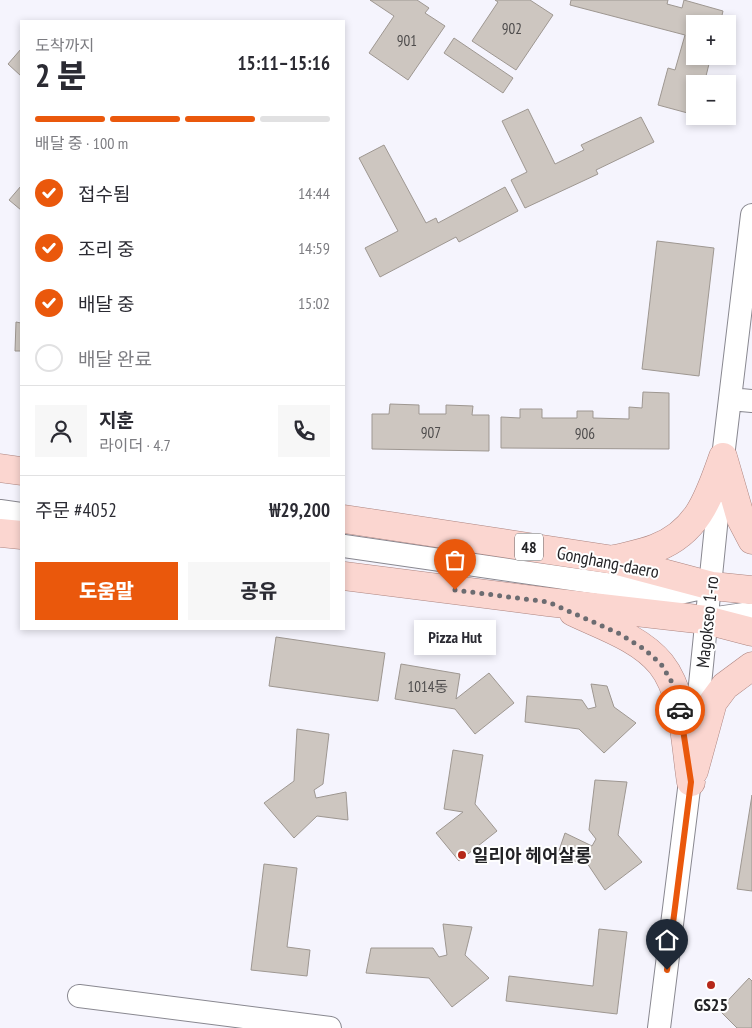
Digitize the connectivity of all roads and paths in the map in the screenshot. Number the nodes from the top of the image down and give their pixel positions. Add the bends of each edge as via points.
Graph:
1 (752, 215) edge
2 (751, 241) edge
3 (741, 400) edge
4 (723, 457) junction
5 (0, 468) edge
6 (20, 471) edge
7 (0, 511) edge
8 (20, 514) edge
9 (345, 519) edge
10 (0, 533) edge
11 (20, 535) edge
12 (752, 540) edge
13 (345, 546) edge
14 (614, 560) junction
15 (345, 576) edge
16 (712, 586) junction
17 (752, 590) edge
18 (548, 602) junction
19 (752, 615) edge
20 (706, 620) junction
21 (752, 632) edge
22 (752, 666) edge
23 (691, 782) junction
24 (79, 996) dead end
25 (330, 1028) edge
26 (659, 1028) edge

1 - 2 street, Magokseo 1-ro
2 - 3 street, Magokseo 1-ro
3 - 4 street, Magokseo 1-ro
4 - 12 main road via 741,520
4 - 14 main road via 708,498 682,534 657,548
4 - 16 street, Magokseo 1-ro
5 - 6 main road
7 - 8 street
9 - 14 main road, Gonghang-daero / 48
10 - 11 main road
13 - 16 street via 675,594
14 - 16 main road, Gonghang-daero / 48
15 - 18 main road
16 - 17 main road, Gonghang-daero
16 - 20 street, Magokseo 1-ro
18 - 20 main road
18 - 23 main road via 618,633 661,664 679,702
19 - 20 street
20 - 21 main road
20 - 23 street, Magokseo 1-ro
22 - 23 main road via 725,686 713,702
23 - 26 street, Magokseo 1-ro
24 - 25 street

